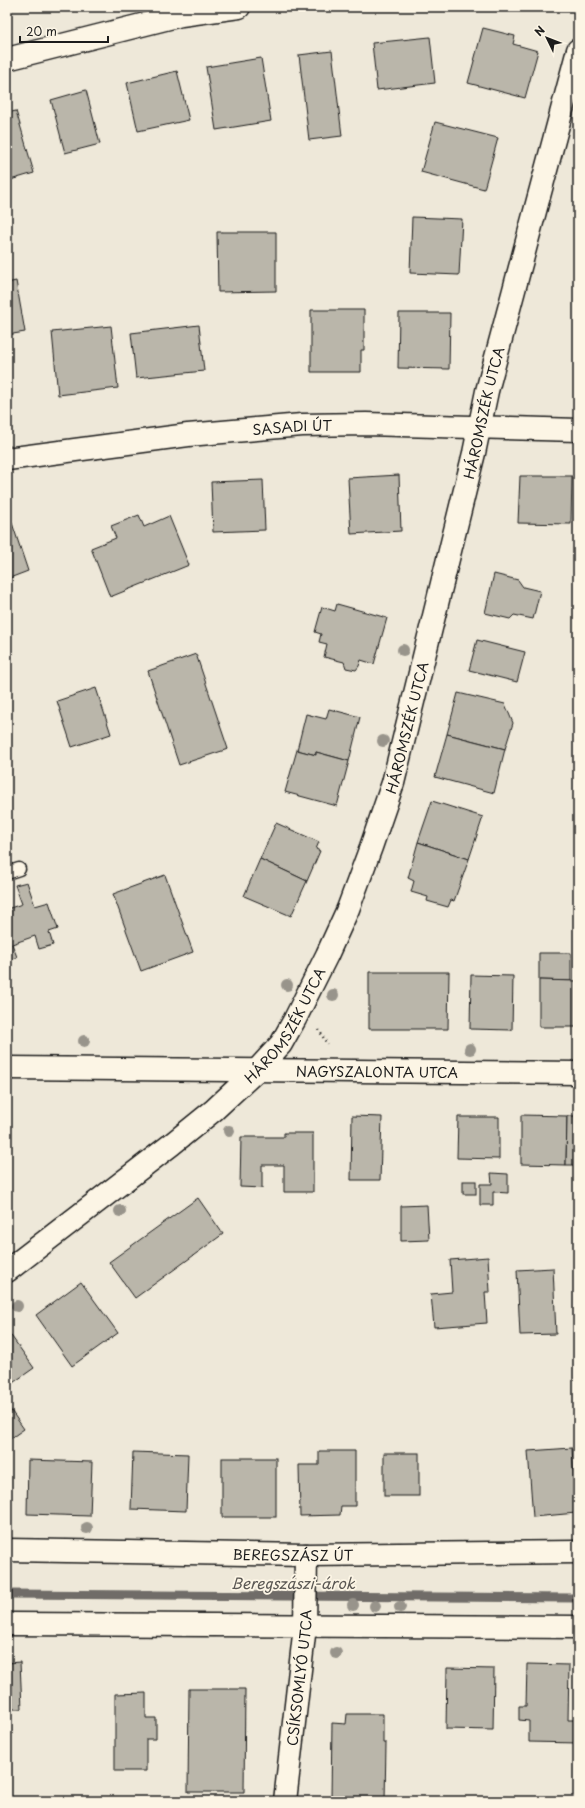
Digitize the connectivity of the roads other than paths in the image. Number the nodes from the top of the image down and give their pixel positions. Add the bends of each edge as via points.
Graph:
1 (239, 7) edge
2 (578, 50) edge
3 (7, 59) edge
4 (479, 428) junction
5 (578, 430) edge
6 (7, 459) edge
7 (19, 869) dead end
8 (7, 873) edge
9 (7, 1068) edge
10 (258, 1069) junction
11 (578, 1073) edge
12 (7, 1271) edge
13 (7, 1550) edge
14 (578, 1552) edge
15 (306, 1555) junction
16 (305, 1618) junction
17 (7, 1624) edge
18 (578, 1627) edge
19 (285, 1801) edge

1 - 3 street via 181,15
2 - 4 street, HÁROMSZÉK UTCA
4 - 5 street, SASADI ÚT
4 - 6 street, SASADI ÚT via 366,424 302,425 188,435
4 - 10 street, HÁROMSZÉK UTCA via 393,784 348,909 281,1044
7 - 8 lane
9 - 10 street, NAGYSZALONTA UTCA
10 - 11 street, NAGYSZALONTA UTCA
10 - 12 street, HÁROMSZÉK UTCA via 178,1139
13 - 15 street, BEREGSZÁSZ ÚT
14 - 15 street, BEREGSZÁSZ ÚT
15 - 16 street, CSÍKSOMLYÓ UTCA
16 - 17 street
16 - 18 street
16 - 19 street, CSÍKSOMLYÓ UTCA

